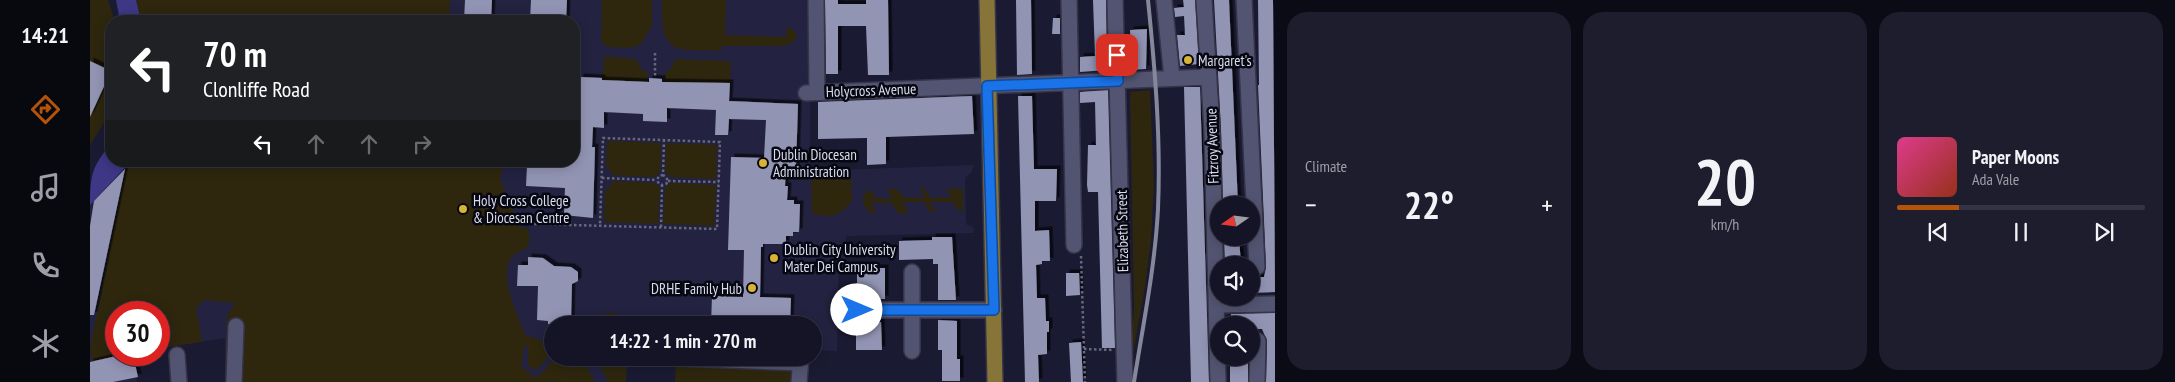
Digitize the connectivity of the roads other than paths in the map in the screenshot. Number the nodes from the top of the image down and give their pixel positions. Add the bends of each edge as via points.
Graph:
1 (816, 0) edge
2 (986, 0) edge
3 (1069, 0) edge
4 (1115, 0) edge
5 (1164, 0) edge
6 (1204, 0) edge
7 (1244, 0) edge
8 (1209, 77) junction
9 (1172, 78) junction
10 (1118, 81) junction
11 (1070, 83) junction
12 (987, 86) junction
13 (1077, 248) road end
14 (1217, 256) edge
15 (1256, 256) edge
16 (912, 272) dead end
17 (1260, 304) edge
18 (1275, 304) edge
19 (839, 310) dead end
20 (912, 310) junction
21 (994, 310) junction
22 (236, 326) dead end
23 (912, 351) dead end
24 (178, 354) dead end
25 (800, 366) edge
26 (1218, 366) edge
27 (1257, 366) edge
28 (179, 382) edge
29 (234, 382) edge
30 (799, 382) edge
31 (995, 382) edge
32 (1125, 382) edge
33 (1218, 382) edge
34 (1257, 382) edge

1 - 12 street, Holycross Avenue via 811,93
2 - 12 main road
3 - 11 street
4 - 10 street, Elizabeth Street
5 - 9 street
6 - 8 street, Fitzroy Avenue
7 - 15 street
8 - 9 street, Holycross Avenue
8 - 14 street, Fitzroy Avenue
9 - 10 street, Holycross Avenue
10 - 11 street, Holycross Avenue
10 - 32 street, Elizabeth Street
11 - 12 street, Holycross Avenue
11 - 13 street
12 - 21 main road
16 - 20 street
17 - 18 street
19 - 20 street
20 - 21 street
20 - 23 street
21 - 31 main road
22 - 29 street
24 - 28 street
25 - 30 street
26 - 33 street, Fitzroy Avenue
27 - 34 street

